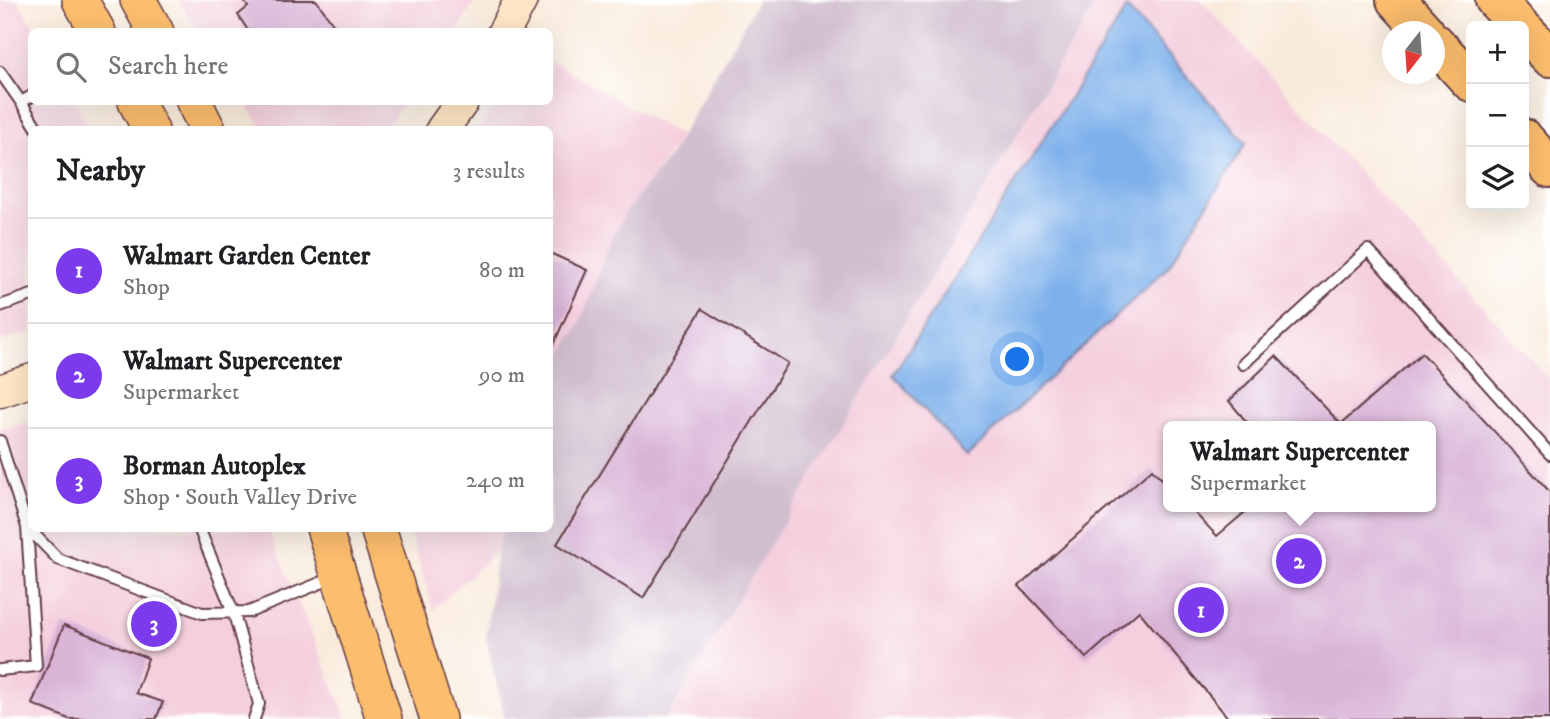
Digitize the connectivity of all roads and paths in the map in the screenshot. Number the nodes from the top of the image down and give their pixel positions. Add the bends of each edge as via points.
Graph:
1 (80, 0) edge
2 (138, 0) edge
3 (521, 0) edge
4 (1396, 0) edge
5 (1495, 0) edge
6 (1415, 21) edge
7 (1515, 21) edge
8 (95, 28) edge
9 (154, 28) edge
10 (506, 28) edge
11 (1529, 35) edge
12 (1445, 54) edge
13 (1550, 57) edge
14 (0, 72) edge
15 (1466, 77) edge
16 (27, 99) edge
17 (29, 105) edge
18 (138, 105) edge
19 (196, 105) edge
20 (461, 105) edge
21 (37, 126) edge
22 (149, 126) edge
23 (206, 126) edge
24 (445, 126) edge
25 (1529, 145) edge
26 (1550, 168) edge
27 (28, 296) edge
28 (0, 306) edge
29 (1243, 364) dead end
30 (28, 381) edge
31 (0, 391) edge
32 (0, 441) edge
33 (1550, 454) edge
34 (28, 504) edge
35 (19, 507) junction
36 (27, 527) joint
37 (32, 532) edge
38 (201, 532) edge
39 (325, 532) edge
40 (379, 532) edge
41 (341, 575) junction
42 (234, 614) junction
43 (0, 670) edge
44 (254, 719) edge
45 (384, 719) edge
46 (438, 719) edge

1 - 8 main road
2 - 9 main road
3 - 10 street
4 - 6 highway
5 - 7 highway
11 - 13 highway
12 - 15 highway
14 - 16 lane
17 - 21 lane
18 - 22 main road
19 - 23 main road
20 - 24 street
25 - 26 highway
27 - 28 lane
29 - 33 lane via 1368,250
30 - 31 street
32 - 35 lane
34 - 35 lane
35 - 36 lane
36 - 43 lane via 36,666
37 - 42 lane via 58,559 202,613
38 - 42 lane
39 - 41 main road
40 - 46 main road
41 - 42 lane
41 - 45 main road
42 - 44 lane via 259,704

